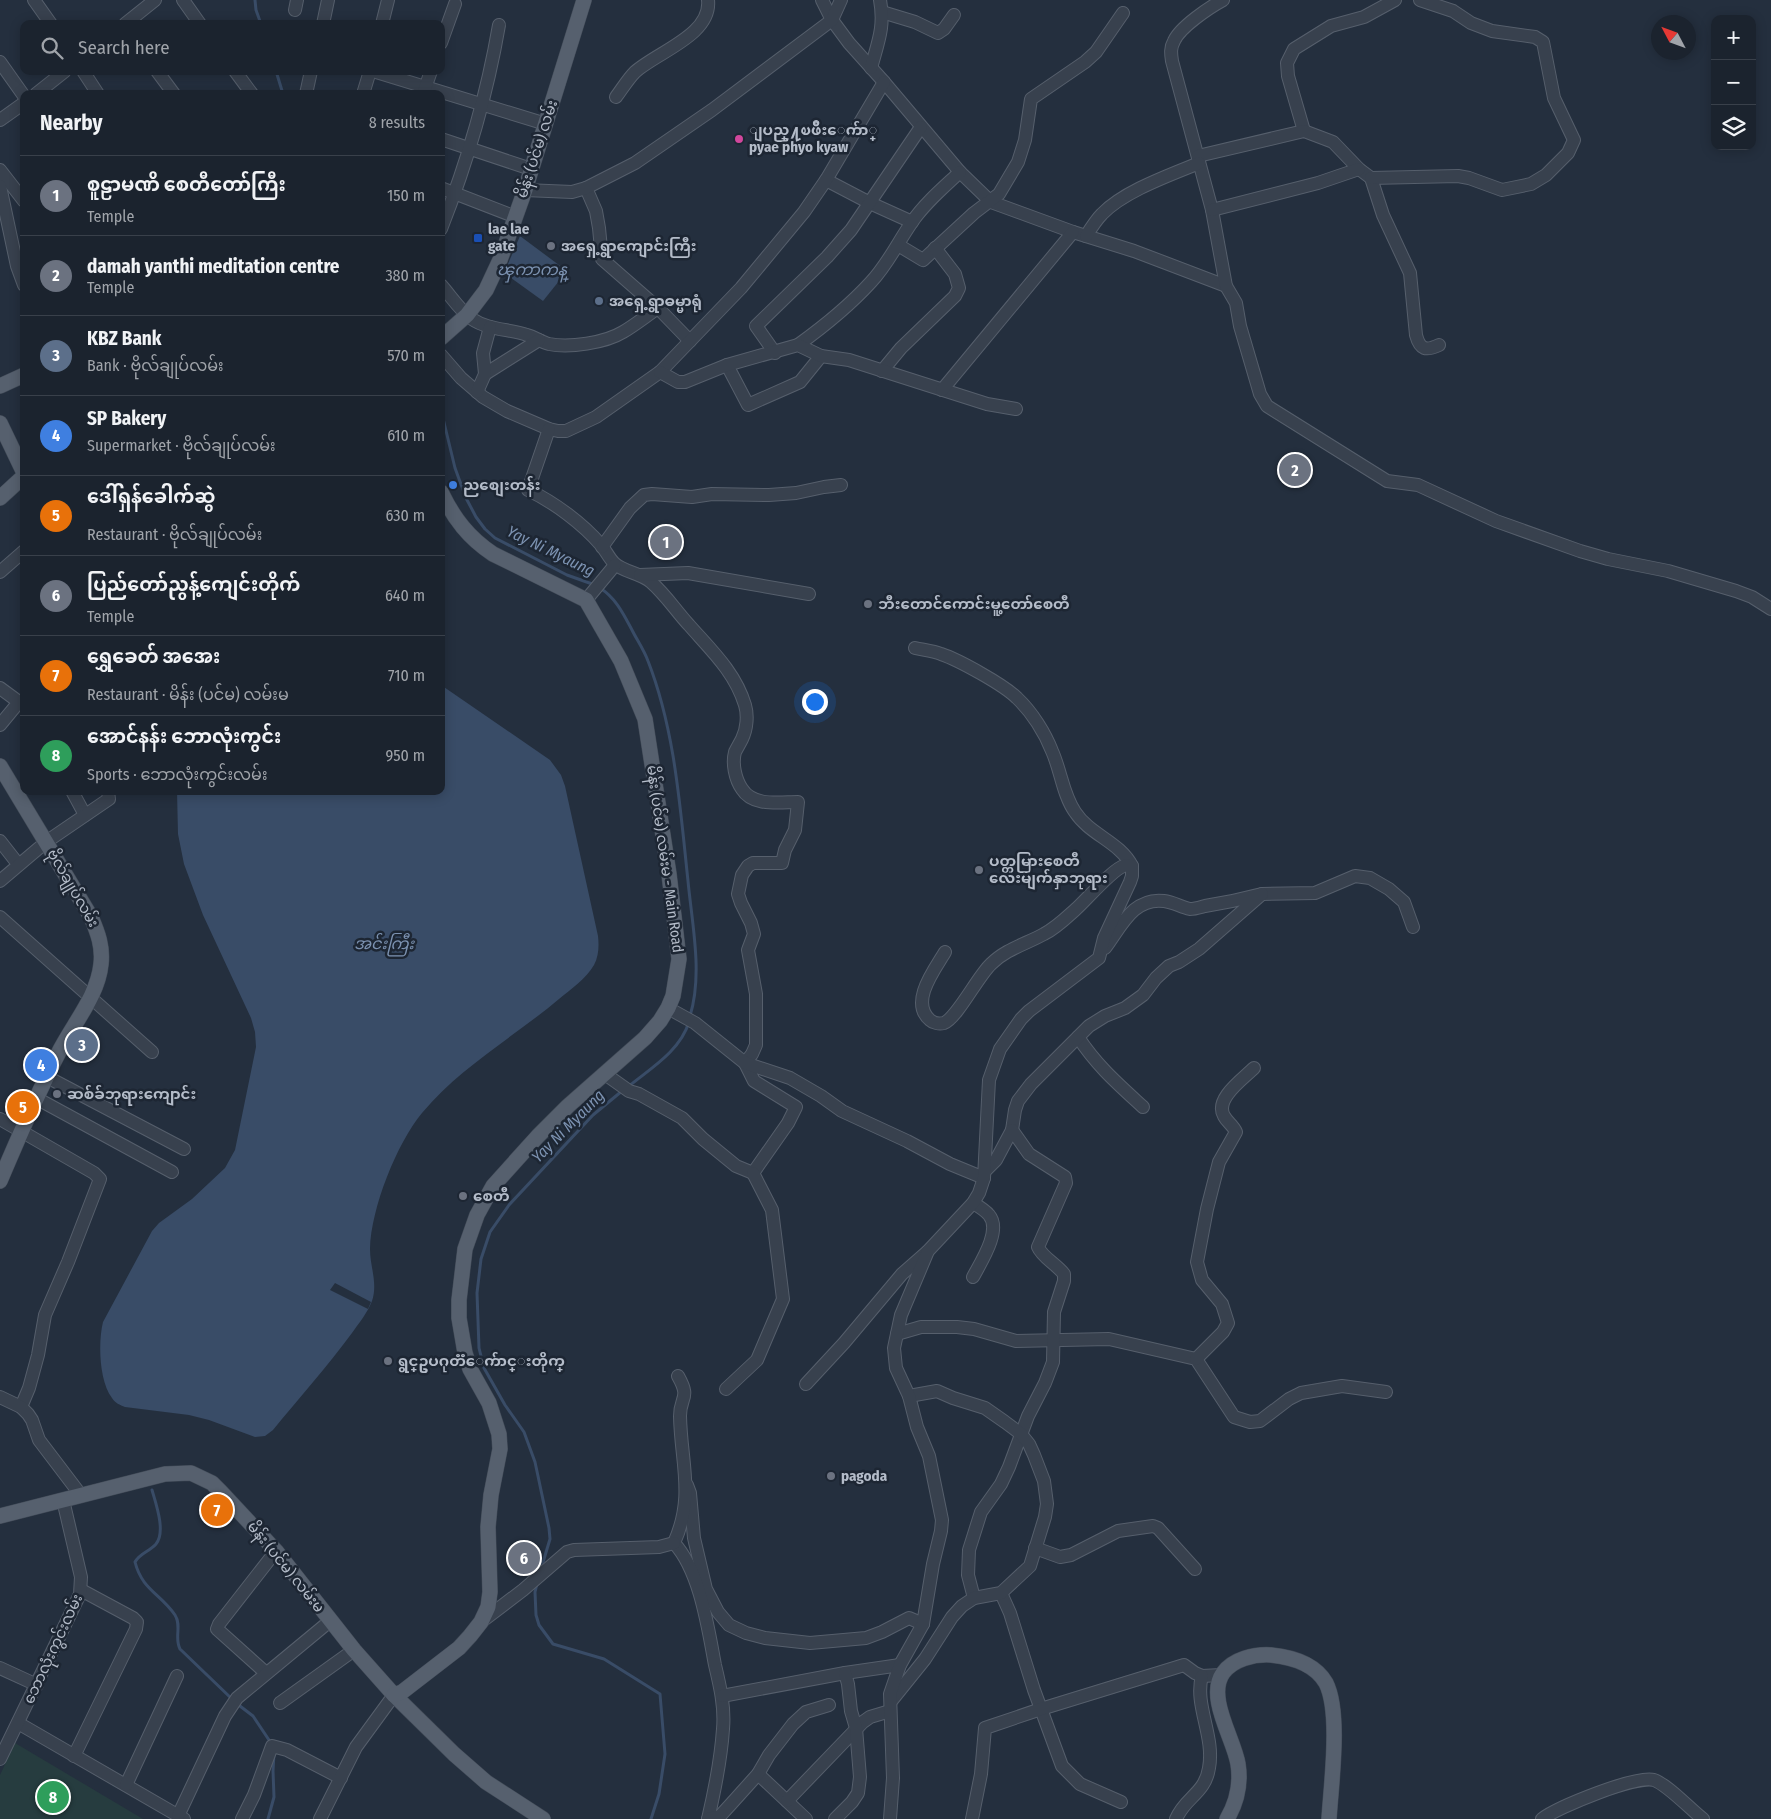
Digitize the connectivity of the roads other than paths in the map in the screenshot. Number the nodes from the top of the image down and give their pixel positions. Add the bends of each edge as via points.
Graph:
1 (34, 0) edge
2 (155, 0) edge
3 (183, 0) edge
4 (328, 0) edge
5 (388, 0) edge
6 (584, 0) edge
7 (708, 0) edge
8 (822, 0) edge
9 (842, 0) edge
10 (1223, 0) edge
11 (1395, 0) edge
12 (1420, 0) edge
13 (455, 4) dead end
14 (881, 6) edge
15 (1122, 13) dead end
16 (954, 15) dead end
17 (48, 20) edge
18 (130, 20) edge
19 (197, 20) edge
20 (323, 20) edge
21 (383, 20) edge
22 (832, 20) junction
23 (499, 25) dead end
24 (445, 32) edge
25 (0, 62) edge
26 (871, 68) junction
27 (60, 75) edge
28 (86, 75) edge
29 (160, 75) edge
30 (238, 75) edge
31 (310, 75) edge
32 (370, 75) edge
33 (383, 75) edge
34 (430, 75) edge
35 (884, 82) junction
36 (20, 90) edge
37 (41, 90) edge
38 (96, 90) edge
39 (171, 90) edge
40 (249, 90) edge
41 (307, 90) edge
42 (365, 90) edge
43 (425, 90) edge
44 (445, 95) edge
45 (616, 97) dead end
46 (482, 104) junction
47 (20, 106) edge
48 (0, 120) edge
49 (546, 124) junction
50 (920, 126) junction
51 (1304, 131) junction
52 (445, 141) edge
53 (469, 150) junction
54 (1198, 159) junction
55 (531, 169) junction
56 (1359, 169) junction
57 (0, 170) edge
58 (960, 172) junction
59 (1371, 178) junction
60 (826, 180) junction
61 (0, 186) edge
62 (586, 188) junction
63 (445, 189) edge
64 (525, 190) junction
65 (456, 193) junction
66 (20, 196) edge
67 (991, 202) junction
68 (870, 203) junction
69 (1212, 210) junction
70 (516, 216) junction
71 (445, 219) edge
72 (912, 222) junction
73 (1073, 232) junction
74 (1086, 236) junction
75 (898, 245) junction
76 (935, 248) junction
77 (20, 275) edge
78 (1226, 286) junction
79 (445, 290) edge
80 (658, 308) junction
81 (467, 315) junction
82 (490, 327) junction
83 (445, 334) edge
84 (539, 340) junction
85 (690, 341) junction
86 (798, 345) junction
87 (1439, 345) dead end
88 (775, 353) junction
89 (821, 356) junction
90 (445, 360) edge
91 (727, 365) junction
92 (882, 371) junction
93 (660, 372) junction
94 (485, 374) junction
95 (20, 377) edge
96 (0, 386) edge
97 (942, 390) junction
98 (477, 392) junction
99 (1016, 409) dead end
100 (0, 423) edge
101 (549, 429) junction
102 (20, 466) edge
103 (20, 478) edge
104 (840, 485) dead end
105 (0, 498) edge
106 (445, 499) edge
107 (602, 547) junction
108 (20, 554) edge
109 (615, 565) junction
110 (0, 572) edge
111 (640, 574) junction
112 (594, 589) junction
113 (810, 594) dead end
114 (1771, 609) edge
115 (915, 648) dead end
116 (0, 688) edge
117 (20, 703) edge
118 (20, 707) edge
119 (0, 725) edge
120 (0, 766) edge
121 (74, 795) edge
122 (108, 795) edge
123 (85, 815) junction
124 (0, 841) edge
125 (46, 842) junction
126 (18, 864) junction
127 (1132, 866) junction
128 (0, 881) edge
129 (1262, 894) junction
130 (0, 917) edge
131 (1413, 927) dead end
132 (945, 952) dead end
133 (1099, 958) junction
134 (90, 996) junction
135 (668, 1008) junction
136 (1078, 1037) junction
137 (152, 1052) dead end
138 (745, 1063) junction
139 (1254, 1068) dead end
140 (605, 1074) junction
141 (47, 1077) junction
142 (36, 1098) junction
143 (1143, 1107) dead end
144 (0, 1119) edge
145 (21, 1130) junction
146 (1012, 1130) junction
147 (184, 1149) dead end
148 (172, 1172) dead end
149 (753, 1173) junction
150 (984, 1175) junction
151 (0, 1181) edge
152 (973, 1203) junction
153 (928, 1251) junction
154 (973, 1277) dead end
155 (897, 1334) junction
156 (1054, 1341) junction
157 (1196, 1359) junction
158 (678, 1376) dead end
159 (806, 1384) dead end
160 (726, 1389) dead end
161 (1386, 1392) dead end
162 (909, 1396) junction
163 (0, 1397) edge
164 (21, 1407) junction
165 (1021, 1434) junction
166 (687, 1485) junction
167 (80, 1494) junction
168 (63, 1500) junction
169 (0, 1516) edge
170 (674, 1543) junction
171 (1035, 1548) junction
172 (276, 1551) junction
173 (1195, 1569) dead end
174 (81, 1590) junction
175 (1001, 1593) junction
176 (974, 1598) junction
177 (330, 1621) junction
178 (481, 1622) junction
179 (923, 1624) junction
180 (354, 1650) junction
181 (900, 1665) junction
182 (0, 1668) edge
183 (266, 1673) junction
184 (845, 1673) junction
185 (1221, 1675) junction
186 (177, 1676) dead end
187 (1202, 1676) junction
188 (36, 1685) junction
189 (398, 1695) junction
190 (722, 1696) junction
191 (280, 1703) dead end
192 (829, 1705) dead end
193 (890, 1707) junction
194 (1041, 1709) junction
195 (18, 1723) junction
196 (856, 1728) junction
197 (6, 1734) edge
198 (74, 1756) junction
199 (0, 1759) edge
200 (758, 1774) junction
201 (340, 1778) junction
202 (126, 1785) junction
203 (787, 1801) junction
204 (1120, 1802) dead end
205 (181, 1817) edge
206 (242, 1819) edge
207 (320, 1819) edge
208 (328, 1819) edge
209 (543, 1819) edge
210 (708, 1819) edge
211 (806, 1819) edge
212 (835, 1819) edge
213 (890, 1819) edge
214 (972, 1819) edge
215 (1176, 1819) edge
216 (1227, 1819) edge
217 (1329, 1819) edge
218 (1542, 1819) edge
219 (1703, 1819) edge

1 - 17 street
2 - 18 street
3 - 19 street
4 - 20 street
5 - 21 street
6 - 49 main road, မိန်း (ပင်မ) လမ်း
7 - 45 street via 706,18 697,29 635,73
8 - 22 street
9 - 22 street
10 - 54 street via 1176,36 1171,49
11 - 51 street via 1364,17 1330,26 1294,49 1287,63 1288,76
12 - 59 street via 1453,11 1492,31 1535,37 1543,42 1554,98 1573,136 1573,144 1546,175 1531,184 1502,190 1458,176
13 - 24 street
14 - 16 street via 938,34
14 - 26 street via 881,30
15 - 67 street via 1096,52 1031,99 1018,162
22 - 26 street
22 - 62 street via 643,158
23 - 46 street
25 - 36 street
26 - 35 street
27 - 37 street
28 - 38 street
29 - 39 street
30 - 40 street
31 - 41 street
32 - 42 street
33 - 43 street
34 - 43 street
35 - 50 street
35 - 60 street
44 - 46 street
46 - 49 street
46 - 53 street
47 - 48 street
49 - 55 main road, မိန်း (ပင်မ) လမ်း
50 - 58 street
50 - 68 street
51 - 54 street
51 - 56 street via 1333,142
52 - 53 street
53 - 55 street
53 - 65 street
54 - 69 street
54 - 74 street via 1111,206
55 - 64 main road, မိန်း (ပင်မ) လမ်း
56 - 59 street
56 - 69 street
57 - 66 street
58 - 67 street
58 - 72 street
59 - 87 street via 1383,215 1410,273 1418,343 1428,350
60 - 68 street
60 - 85 street via 804,212 741,288
61 - 77 street
62 - 64 street via 572,192
62 - 80 street via 596,211 602,259
63 - 65 street
64 - 70 main road, မိန်း (ပင်မ) လမ်း
65 - 70 street
65 - 71 street
67 - 73 street
67 - 76 street
68 - 72 street
68 - 88 street via 827,257 756,326
69 - 78 street
70 - 81 main road, မိန်း (ပင်မ) လမ်း via 486,290
72 - 75 street
73 - 74 street
73 - 97 street
74 - 78 street
75 - 76 street via 923,260
75 - 86 street via 870,283
76 - 92 street via 955,274 959,288
78 - 114 street via 1236,303 1261,399 1381,478 1418,485 1496,521 1580,551 1736,591
79 - 81 street
80 - 84 street via 612,338 565,346
80 - 85 street
81 - 82 street
81 - 83 main road, မိန်း (ပင်မ) လမ်း
82 - 84 street
82 - 94 street via 483,353
84 - 94 street
85 - 93 street
86 - 88 street
86 - 89 street
88 - 91 street
89 - 91 street via 800,382 748,405
89 - 92 street via 849,360
90 - 98 street
91 - 93 street via 685,382 678,382
92 - 97 street
93 - 101 street via 596,417 566,431
94 - 98 street
95 - 96 main road
97 - 99 street
98 - 101 street via 490,402
100 - 102 main road
101 - 107 street via 528,490 553,503
103 - 105 main road
104 - 107 street via 769,495 644,495 630,508
106 - 112 main road via 460,526 494,554
107 - 109 street
108 - 110 street
109 - 111 street
109 - 112 street
111 - 113 street via 688,572
111 - 138 street via 666,596 718,656 738,688 747,719 735,753 734,767 741,788 746,795 759,801 798,802 795,830 782,863 753,863 742,874 738,894 754,934 748,950 756,994 756,1046
112 - 135 main road, မိန်း (ပင်မ) လမ်းမ - Main Road via 645,719 679,959
115 - 127 street via 942,654 972,668 1017,697 1048,743 1074,811 1089,828 1122,851
116 - 117 street
118 - 119 street
120 - 125 main road, ဗိုလ်‌ချုပ်‌လမ်း
121 - 123 street
122 - 123 street via 109,799
123 - 125 street
124 - 126 street
125 - 126 street
125 - 134 main road, ဗိုလ်‌ချုပ်‌လမ်း via 98,933 102,948 101,966
126 - 128 street
127 - 132 street via 1116,871 1050,930 1018,945 992,963 949,1020 939,1024 926,1016 922,1004 929,980
127 - 133 street via 1130,882 1104,938
129 - 131 street via 1315,893 1355,876 1370,878 1404,902
129 - 133 street via 1191,909 1167,901 1145,902 1131,913
129 - 136 street via 1199,949 1169,966 1143,995 1089,1026
130 - 134 street
133 - 150 street via 1029,1011 1000,1049 988,1091
134 - 137 street
134 - 141 main road, ဗိုလ်‌ချုပ်‌လမ်း
135 - 138 street via 695,1023
135 - 140 main road, မိန်း (ပင်မ) လမ်းမ - Main Road via 645,1038
136 - 143 street via 1102,1069
136 - 146 street via 1018,1101
138 - 149 street via 754,1081 796,1107
138 - 150 street via 790,1078 842,1111 950,1164
139 - 157 street via 1224,1098 1221,1107 1236,1132 1219,1162 1197,1262 1202,1280 1222,1304 1228,1323
140 - 149 street via 629,1091 682,1118 736,1166
140 - 178 main road, မိန်း (ပင်မ) လမ်းမ - Main Road via 538,1136 493,1186 477,1215 465,1249 459,1300 464,1353 495,1417 500,1449 488,1527 490,1592
141 - 142 main road, ဗိုလ်‌ချုပ်‌လမ်း
141 - 147 street
142 - 145 main road, ဗိုလ်‌ချုပ်‌လမ်း
142 - 148 street
144 - 145 street
145 - 151 main road, ဗိုလ်‌ချုပ်‌လမ်း
145 - 164 street via 94,1173 100,1180 45,1316 38,1355
146 - 150 street
146 - 156 street via 1030,1154 1065,1177 1066,1183 1038,1247 1040,1253 1064,1274 1054,1312
149 - 160 street via 772,1210 783,1299 757,1360
150 - 152 street
152 - 153 street
152 - 154 street via 988,1214 993,1233
153 - 155 street
153 - 159 street via 902,1274
155 - 156 street via 921,1327 957,1327 1016,1341
155 - 162 street via 894,1359
156 - 157 street via 1108,1339
156 - 165 street via 1053,1362
157 - 161 street via 1234,1417 1250,1422 1260,1421 1289,1398 1301,1393 1342,1386
158 - 166 street via 685,1394 680,1414
162 - 165 street via 937,1391 984,1408
162 - 179 street via 929,1456 942,1520
163 - 164 street
164 - 167 street via 32,1420 39,1440
165 - 171 street via 1034,1454 1046,1493 1045,1517
165 - 176 street via 1001,1484 981,1512 969,1550 968,1575
166 - 170 street via 683,1520
166 - 179 street via 695,1545 706,1589 729,1625 765,1638 810,1643 866,1638 909,1618
167 - 168 main road, မိန်း (ပင်မ) လမ်းမ
167 - 172 main road, မိန်း (ပင်မ) လမ်းမ via 165,1474 191,1473 212,1484
168 - 169 main road, မိန်း (ပင်မ) လမ်းမ
168 - 174 street, ‌ဘောလုံးကွင်းလမ်း
170 - 178 street via 660,1547 574,1550 559,1557
170 - 190 street via 684,1555 706,1611
171 - 173 street via 1060,1557 1071,1555 1118,1531 1153,1526
171 - 175 street via 1030,1566
172 - 177 main road, မိန်း (ပင်မ) လမ်းမ
172 - 183 street via 217,1629
174 - 188 street, ‌ဘောလုံးကွင်းလမ်း
174 - 198 street via 133,1618 136,1630
175 - 176 street
175 - 194 street
176 - 193 street via 952,1617
177 - 180 main road, မိန်း (ပင်မ) လမ်းမ
177 - 183 street
178 - 189 main road, မိန်း (ပင်မ) လမ်းမ - Main Road via 459,1648
179 - 181 street
180 - 189 main road, မိန်း (ပင်မ) လမ်းမ
180 - 191 street
181 - 184 street
181 - 193 street via 890,1694
182 - 188 street
183 - 205 street via 234,1702
184 - 190 street
184 - 196 street
185 - 187 street
185 - 216 main road via 1218,1696 1235,1751 1239,1777 1238,1791
185 - 217 main road via 1226,1668 1243,1659 1269,1655 1304,1663 1320,1676 1326,1684 1334,1714
186 - 202 street
187 - 194 street via 1184,1665
187 - 215 street via 1199,1690 1208,1727 1210,1766 1203,1786 1179,1811
188 - 195 street, ‌ဘောလုံးကွင်းလမ်း
189 - 201 street via 356,1747
189 - 208 street via 364,1747
189 - 209 main road, မိန်း (ပင်မ) လမ်းမ via 454,1754 486,1782
190 - 210 street via 724,1727
192 - 200 street via 806,1712 793,1724
193 - 196 street
193 - 213 street via 893,1778
194 - 204 street via 1059,1759 1068,1773 1080,1784
194 - 214 street via 985,1728 981,1774
195 - 197 street, ‌ဘောလုံးကွင်းလမ်း
195 - 198 street
196 - 203 street
196 - 212 street via 858,1793
197 - 199 street, ‌ဘောလုံးကွင်းလမ်း
198 - 202 street
200 - 203 street
200 - 210 street via 720,1816
201 - 206 street via 275,1747
201 - 207 street
202 - 205 street
203 - 211 street
218 - 219 street via 1569,1804 1644,1779 1656,1781

